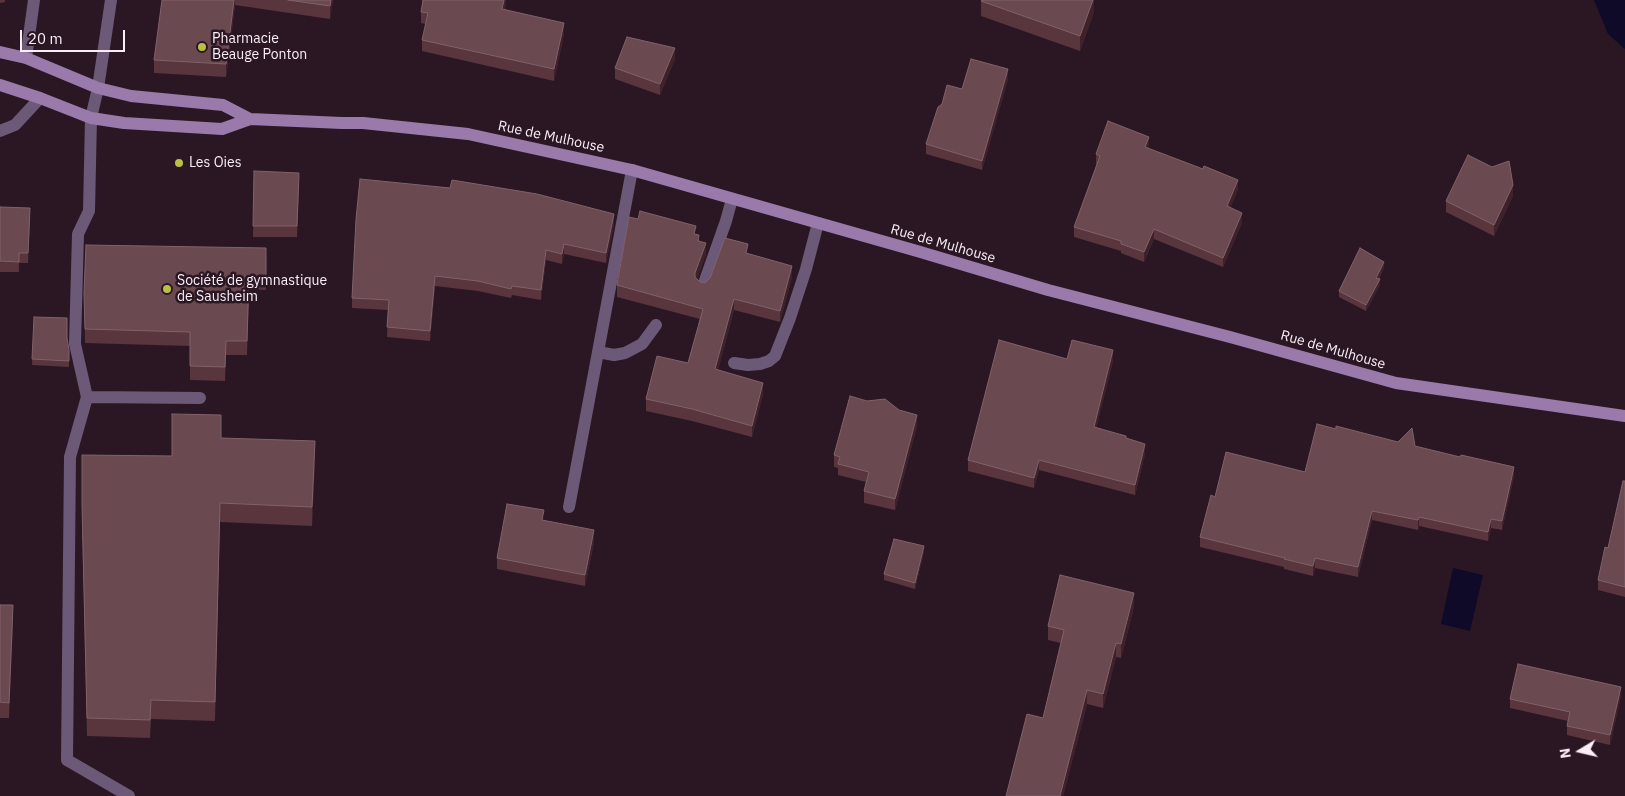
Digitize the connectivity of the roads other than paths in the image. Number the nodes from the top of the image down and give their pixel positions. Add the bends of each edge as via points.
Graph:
1 (34, 0) edge
2 (111, 0) edge
3 (0, 52) edge
4 (26, 58) junction
5 (0, 86) edge
6 (98, 88) junction
7 (40, 98) junction
8 (91, 118) junction
9 (250, 119) junction
10 (0, 131) edge
11 (632, 170) junction
12 (732, 198) junction
13 (818, 223) junction
14 (703, 286) edge
15 (656, 325) dead end
16 (598, 352) junction
17 (734, 363) dead end
18 (87, 397) junction
19 (200, 398) dead end
20 (1625, 416) edge
21 (569, 507) dead end
22 (129, 796) edge

1 - 4 lane
2 - 6 lane
3 - 4 main road, Rue de Mulhouse
4 - 6 main road, Rue de Mulhouse
5 - 7 main road, Rue de Mulhouse
6 - 8 lane
6 - 9 main road, Rue de Mulhouse via 131,96 223,105
7 - 8 main road, Rue de Mulhouse
7 - 10 lane via 15,125
8 - 9 main road, Rue de Mulhouse via 222,129
8 - 18 lane via 89,211 78,234 75,344
9 - 11 main road, Rue de Mulhouse via 363,123 468,134
11 - 12 main road, Rue de Mulhouse
11 - 16 lane
12 - 13 main road, Rue de Mulhouse
12 - 14 lane
13 - 17 lane via 806,269 775,356 760,364
13 - 20 main road, Rue de Mulhouse via 1048,290 1396,383
15 - 16 lane via 642,344 625,353
16 - 21 lane
18 - 19 lane
18 - 22 lane via 70,457 67,760

